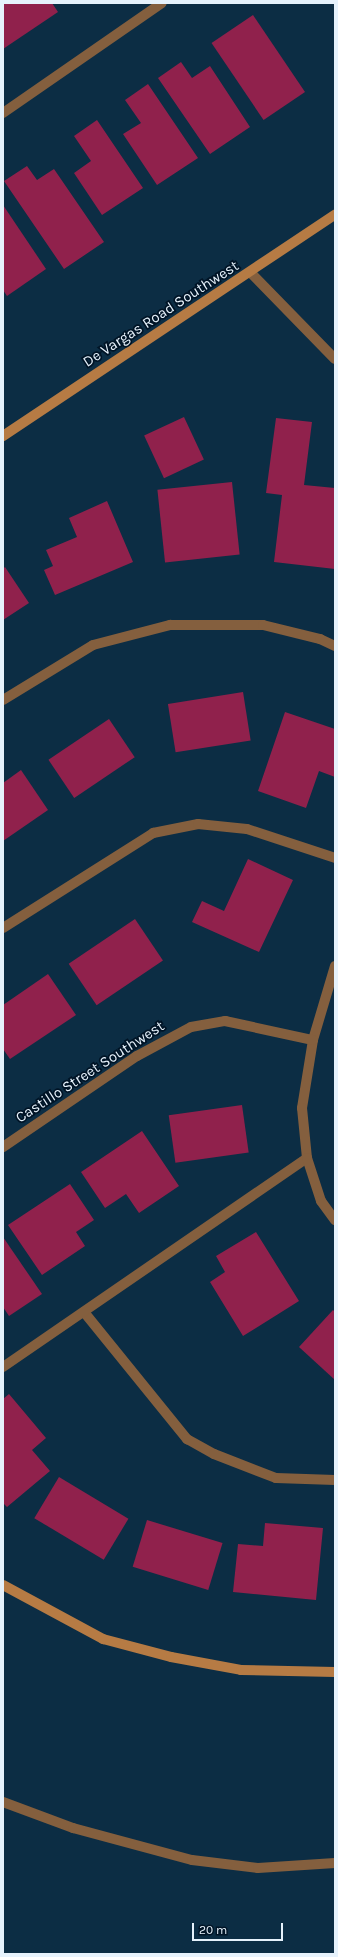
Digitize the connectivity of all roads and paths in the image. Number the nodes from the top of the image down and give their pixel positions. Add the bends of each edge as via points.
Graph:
1 (162, 3) edge
2 (148, 7) edge
3 (3, 113) edge
4 (335, 215) edge
5 (251, 273) junction
6 (335, 359) edge
7 (3, 436) edge
8 (335, 646) edge
9 (3, 700) edge
10 (335, 858) edge
11 (3, 928) edge
12 (335, 966) edge
13 (312, 1040) junction
14 (3, 1147) edge
15 (307, 1158) junction
16 (335, 1220) edge
17 (84, 1312) junction
18 (3, 1367) edge
19 (335, 1480) edge
20 (3, 1585) edge
21 (335, 1672) edge
22 (3, 1802) edge
23 (335, 1863) edge

1 - 2 street
2 - 3 street
4 - 5 street, De Vargas Road Southwest
5 - 6 street
5 - 7 street, De Vargas Road Southwest
8 - 9 street via 320,639 263,624 170,625 93,645
10 - 11 street via 248,829 198,824 153,832
12 - 13 street
13 - 14 street, Castillo Street Southwest via 225,1021 191,1027 137,1056
13 - 15 street via 302,1108
15 - 16 street via 321,1201
15 - 17 street
17 - 18 street
17 - 19 street via 187,1439 214,1454 276,1478
20 - 21 street via 103,1639 171,1657 241,1670
22 - 23 street via 74,1828 192,1860 258,1868

